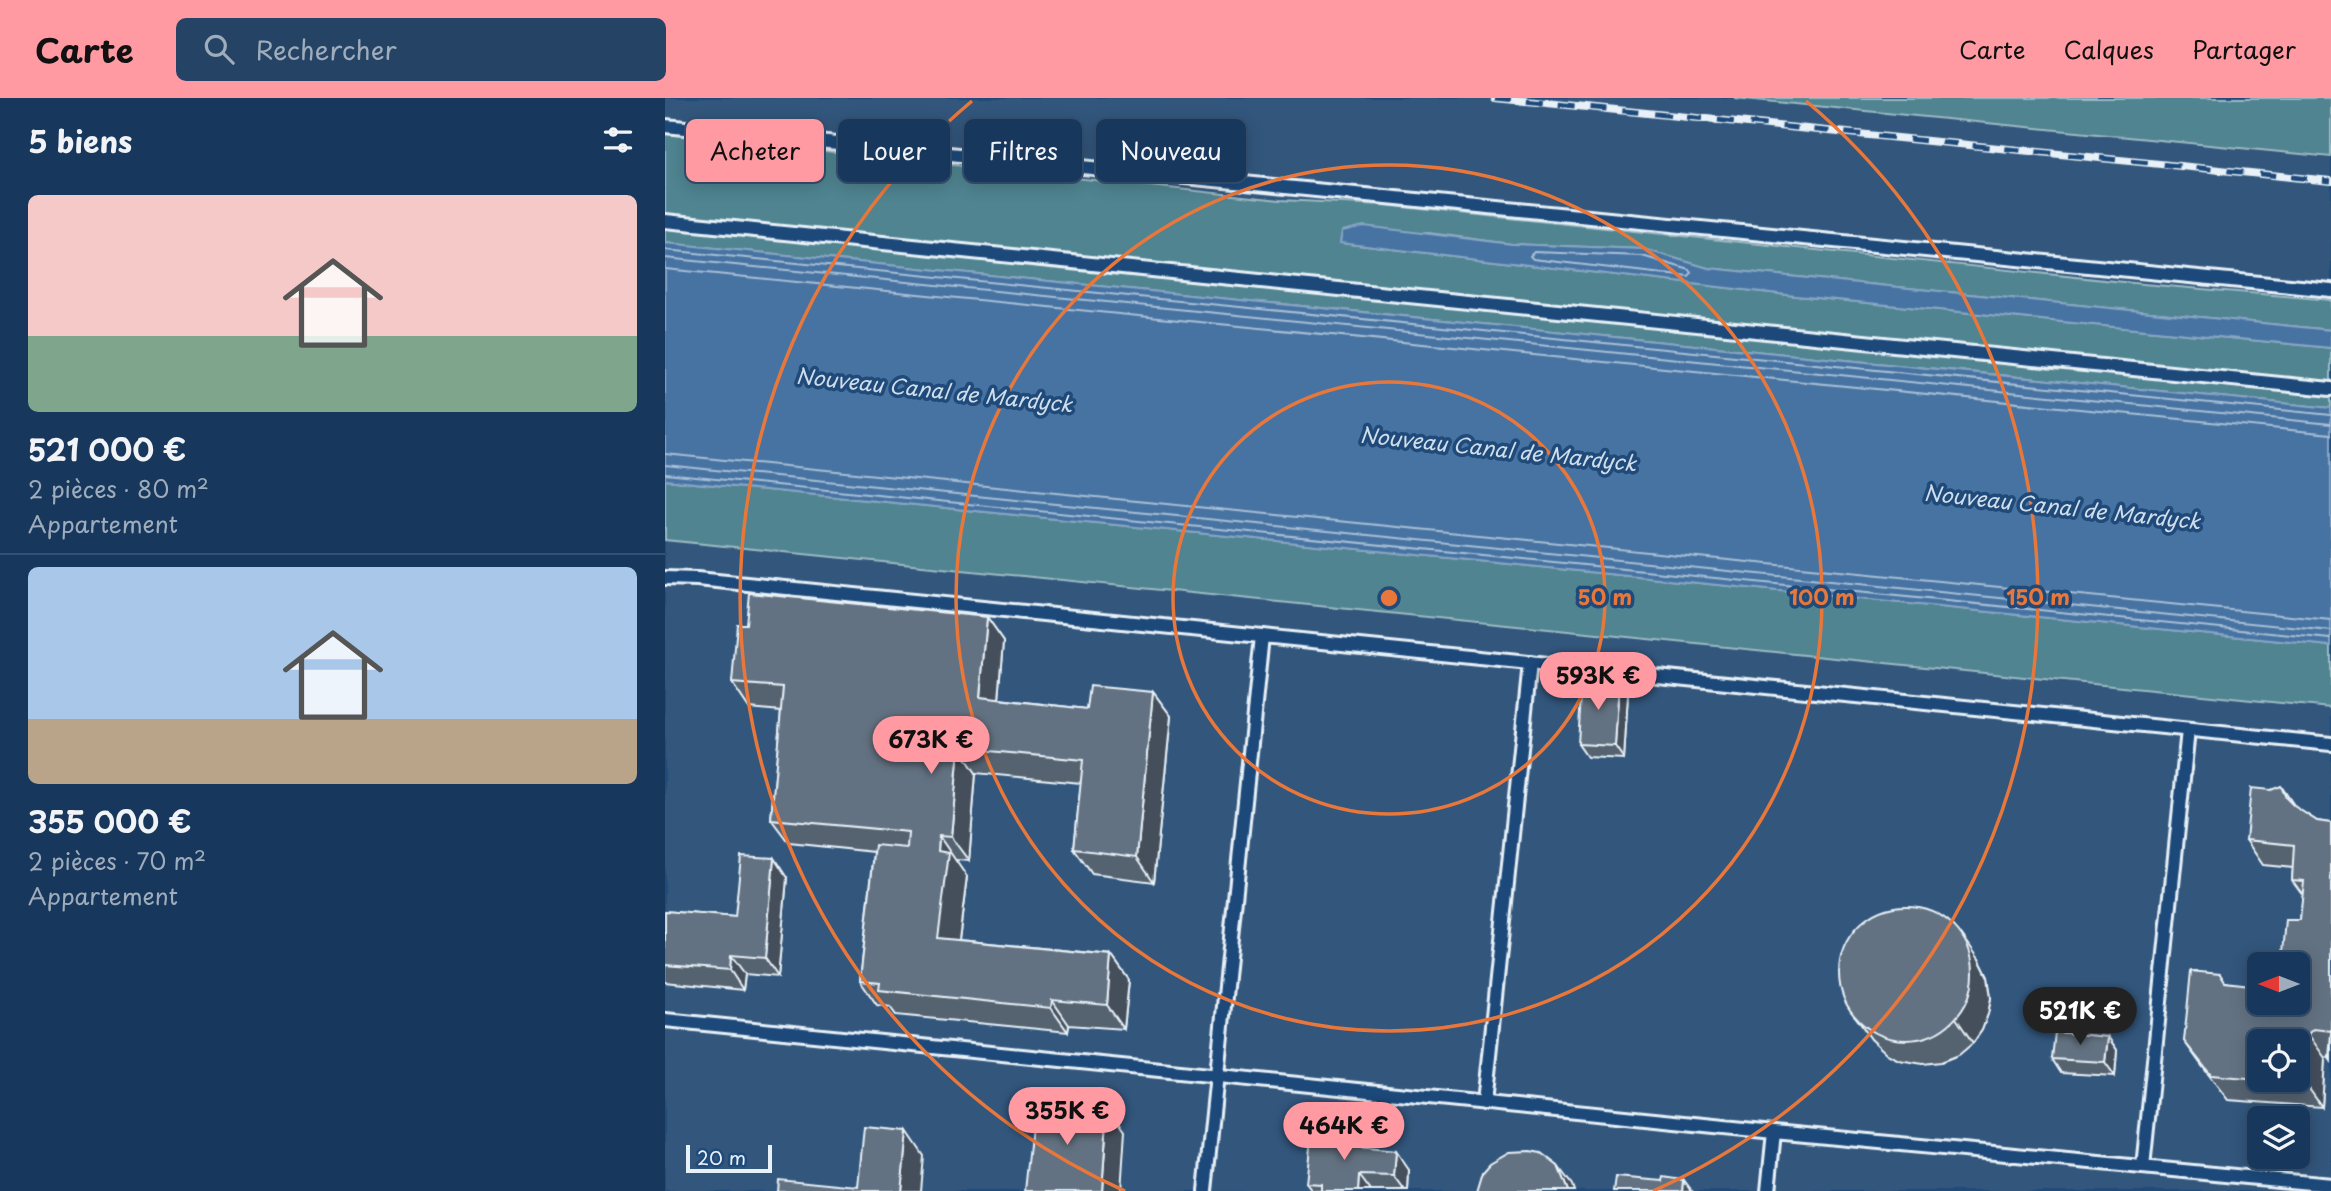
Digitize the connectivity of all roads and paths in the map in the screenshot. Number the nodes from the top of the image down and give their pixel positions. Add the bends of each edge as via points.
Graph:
1 (665, 126) edge
2 (665, 220) edge
3 (2331, 290) edge
4 (2331, 388) edge
5 (665, 578) edge
6 (1262, 636) junction
7 (1530, 663) junction
8 (2188, 730) junction
9 (2331, 744) edge
10 (665, 1020) edge
11 (1217, 1076) junction
12 (1484, 1103) junction
13 (1774, 1132) junction
14 (2143, 1167) junction
15 (2331, 1185) edge
16 (1205, 1191) edge
17 (1768, 1191) edge

1 - 3 lane
2 - 4 lane
5 - 6 lane
6 - 7 lane
6 - 11 lane
7 - 8 lane
7 - 12 lane
8 - 9 lane
8 - 14 lane
10 - 11 lane
11 - 12 lane
11 - 16 lane
12 - 13 lane
13 - 14 lane
13 - 17 lane
14 - 15 lane

